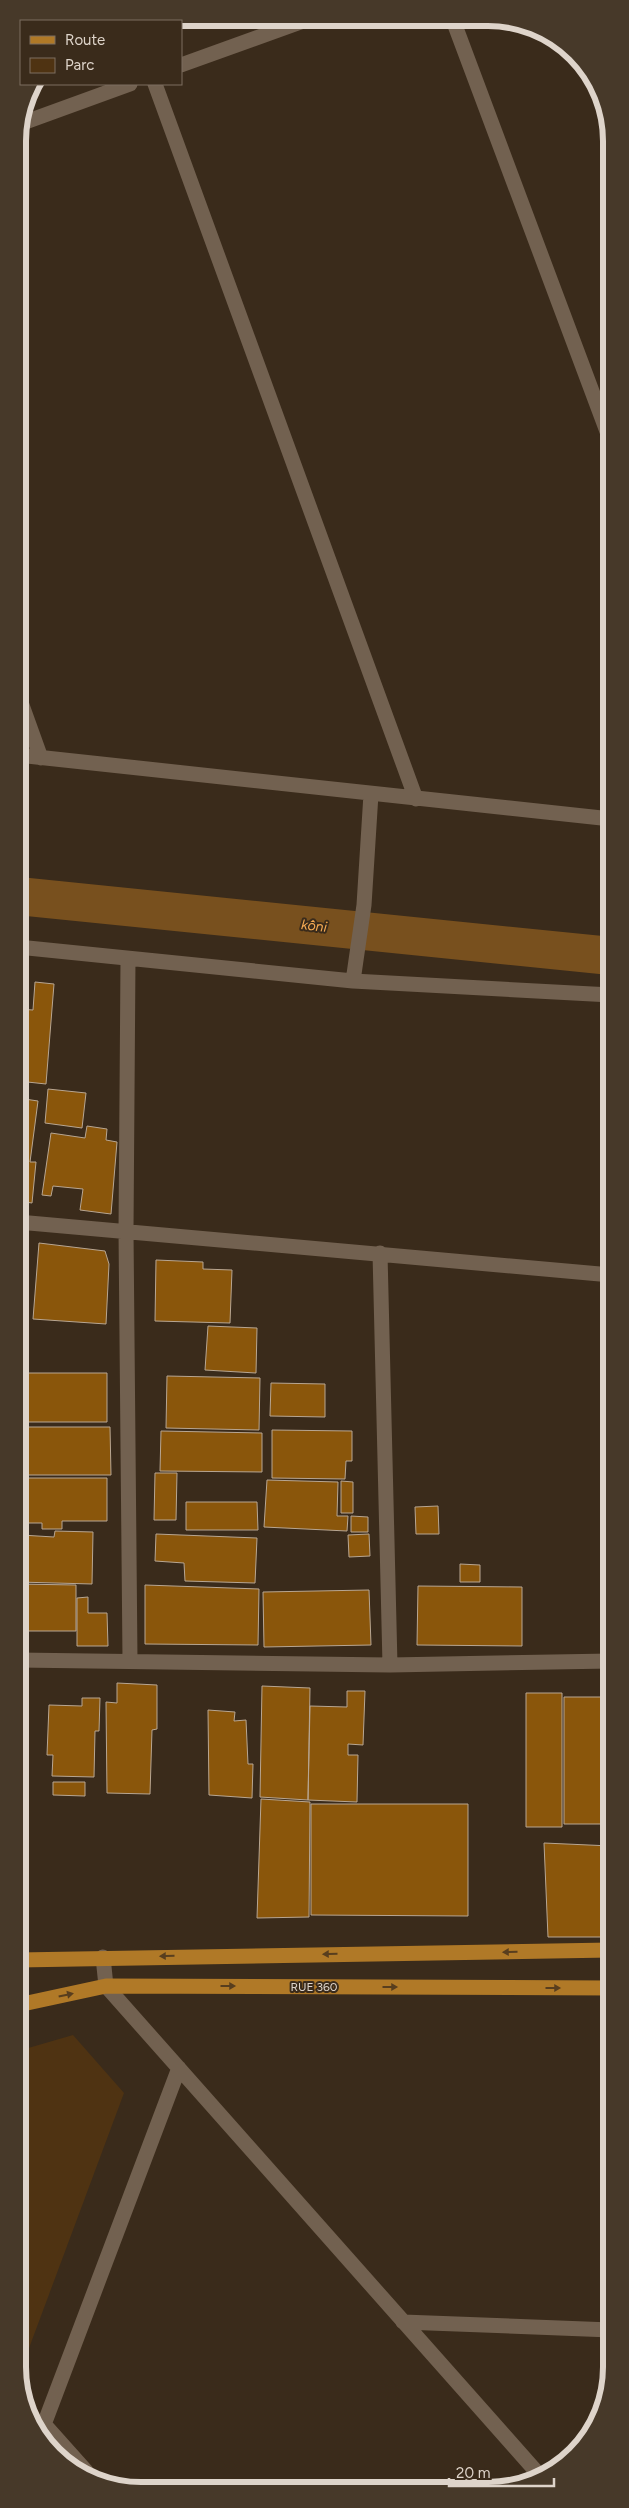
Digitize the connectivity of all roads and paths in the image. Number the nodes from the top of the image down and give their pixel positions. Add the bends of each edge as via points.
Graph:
1 (290, 26) edge
2 (455, 26) edge
3 (182, 65) edge
4 (127, 85) edge
5 (155, 85) edge
6 (28, 121) edge
7 (603, 423) edge
8 (26, 716) edge
9 (26, 756) edge
10 (41, 758) junction
11 (371, 794) junction
12 (416, 799) junction
13 (603, 818) edge
14 (26, 948) edge
15 (128, 959) junction
16 (354, 981) junction
17 (603, 995) edge
18 (26, 1223) edge
19 (126, 1231) junction
20 (380, 1253) junction
21 (603, 1274) edge
22 (26, 1660) edge
23 (130, 1660) junction
24 (603, 1661) edge
25 (390, 1665) junction
26 (603, 1950) edge
27 (103, 1957) junction
28 (26, 1959) edge
29 (106, 1986) junction
30 (603, 1988) edge
31 (26, 2003) edge
32 (179, 2068) junction
33 (404, 2322) junction
34 (603, 2330) edge
35 (43, 2426) edge
36 (49, 2436) edge
37 (74, 2460) edge
38 (536, 2471) edge

1 - 3 street
2 - 7 street
4 - 6 street
5 - 12 street
8 - 10 street
9 - 10 street
10 - 11 street
11 - 12 street
11 - 16 street via 364,905
12 - 13 street
14 - 15 street
15 - 16 street
15 - 19 street
16 - 17 street
18 - 19 street
19 - 20 street
19 - 23 street
20 - 21 street
20 - 25 street
22 - 23 street
23 - 25 street
24 - 25 street
26 -> 27 main road
27 - 28 main road
27 - 29 street
29 -> 30 main road, RUE 360
31 -> 29 main road, RUE 360
29 - 32 street
32 - 33 street
32 - 35 street
33 - 34 street
33 - 38 street
36 - 37 street

